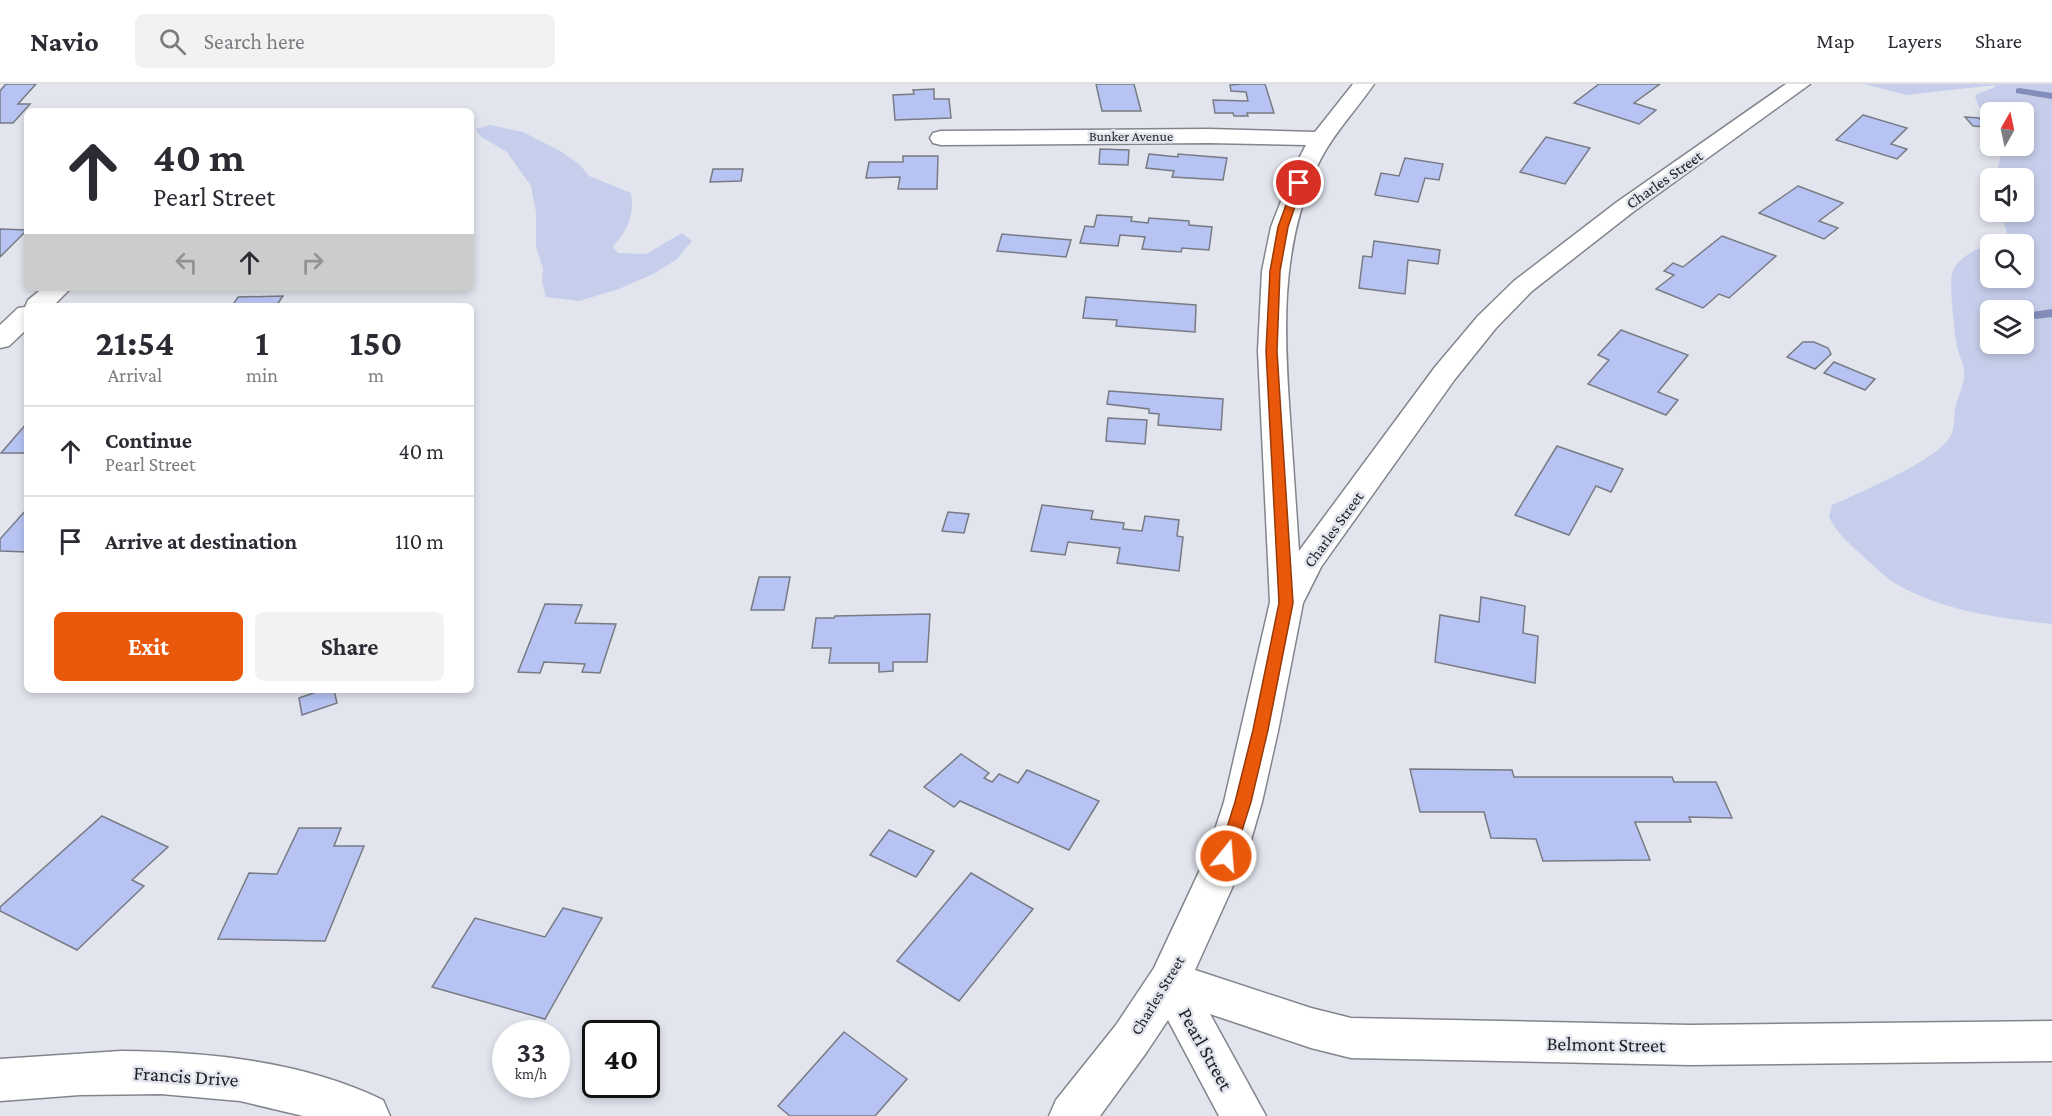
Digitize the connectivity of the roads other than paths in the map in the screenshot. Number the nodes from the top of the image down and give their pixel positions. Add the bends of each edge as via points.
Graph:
1 (1364, 84) edge
2 (1800, 84) edge
3 (941, 138) dead end
4 (1321, 138) junction
5 (54, 291) edge
6 (40, 303) edge
7 (24, 317) edge
8 (0, 339) edge
9 (1286, 603) junction
10 (1169, 981) junction
11 (2052, 1041) edge
12 (0, 1080) edge
13 (367, 1116) edge
14 (1072, 1116) edge
15 (1243, 1116) edge

1 - 4 street
2 - 9 street, Charles Street via 1625,207 1505,303 1445,373 1307,563
3 - 4 street, Bunker Avenue
4 - 9 street via 1293,197 1275,271 1272,351
5 - 6 street
7 - 8 street
9 - 10 street, Charles Street via 1243,802 1222,867
10 - 11 street, Belmont Street via 1351,1038 1690,1046
10 - 14 street, Charles Street
10 - 15 street, Pearl Street
12 - 13 street, Francis Drive via 69,1073 182,1072 245,1080 300,1093

